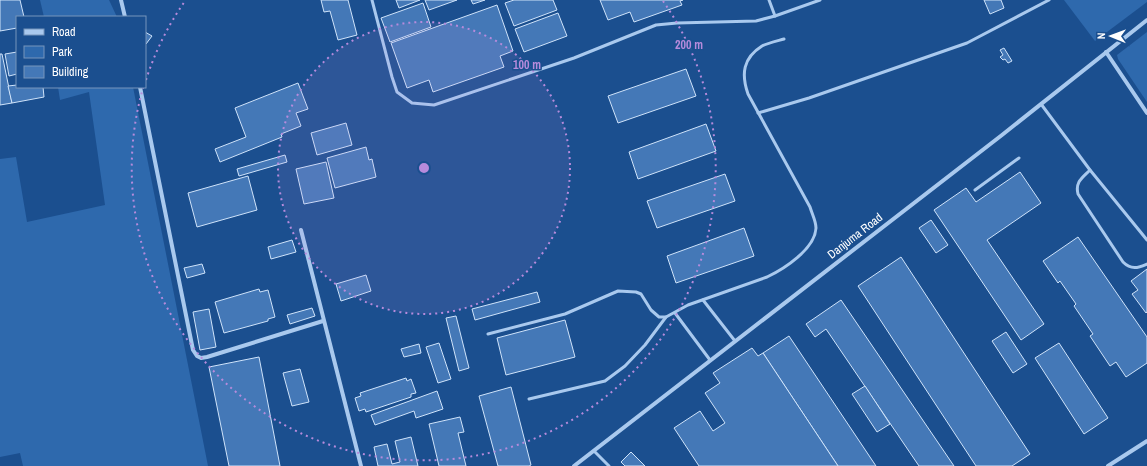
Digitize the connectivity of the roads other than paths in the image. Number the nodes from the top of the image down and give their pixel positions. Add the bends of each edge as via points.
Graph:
1 (122, 0) edge
2 (372, 0) edge
3 (769, 0) edge
4 (820, 0) edge
5 (1049, 0) edge
6 (125, 16) edge
7 (775, 16) junction
8 (1147, 20) edge
9 (784, 39) dead end
10 (1106, 52) junction
11 (140, 88) edge
12 (1041, 104) junction
13 (758, 113) junction
14 (1147, 113) edge
15 (1019, 158) dead end
16 (1090, 170) junction
17 (975, 190) dead end
18 (301, 230) dead end
19 (1147, 240) edge
20 (1147, 264) edge
21 (703, 300) junction
22 (675, 312) junction
23 (666, 317) junction
24 (324, 321) junction
25 (488, 334) dead end
26 (735, 341) junction
27 (710, 360) junction
28 (529, 399) dead end
29 (1147, 441) edge
30 (594, 450) junction
31 (361, 466) edge
32 (574, 466) edge
33 (609, 466) edge
34 (1108, 466) edge

1 - 6 street
2 - 7 lane via 397,92 412,103 434,105 574,58 656,26 756,21
3 - 7 lane
4 - 7 lane
5 - 13 lane via 967,43
8 - 10 street, Danjuma Road
9 - 13 lane via 763,46 745,65 744,83
10 - 12 street, Danjuma Road
10 - 14 street
11 - 24 street via 193,350 197,356 207,357
12 - 16 lane
12 - 26 street, Danjuma Road
13 - 21 lane via 810,207 816,229 813,239 803,253 778,272
15 - 17 lane
16 - 19 lane
16 - 20 lane via 1077,184 1078,194 1123,262 1132,268
18 - 24 street
21 - 22 lane
21 - 26 lane
22 - 23 lane
22 - 27 lane
23 - 25 lane via 659,317 651,310 641,294 618,291 565,314
23 - 28 lane via 645,345 606,382
24 - 31 street
26 - 27 street, Danjuma Road
27 - 30 street, Danjuma Road
29 - 34 street
30 - 32 street, Danjuma Road
30 - 33 lane

